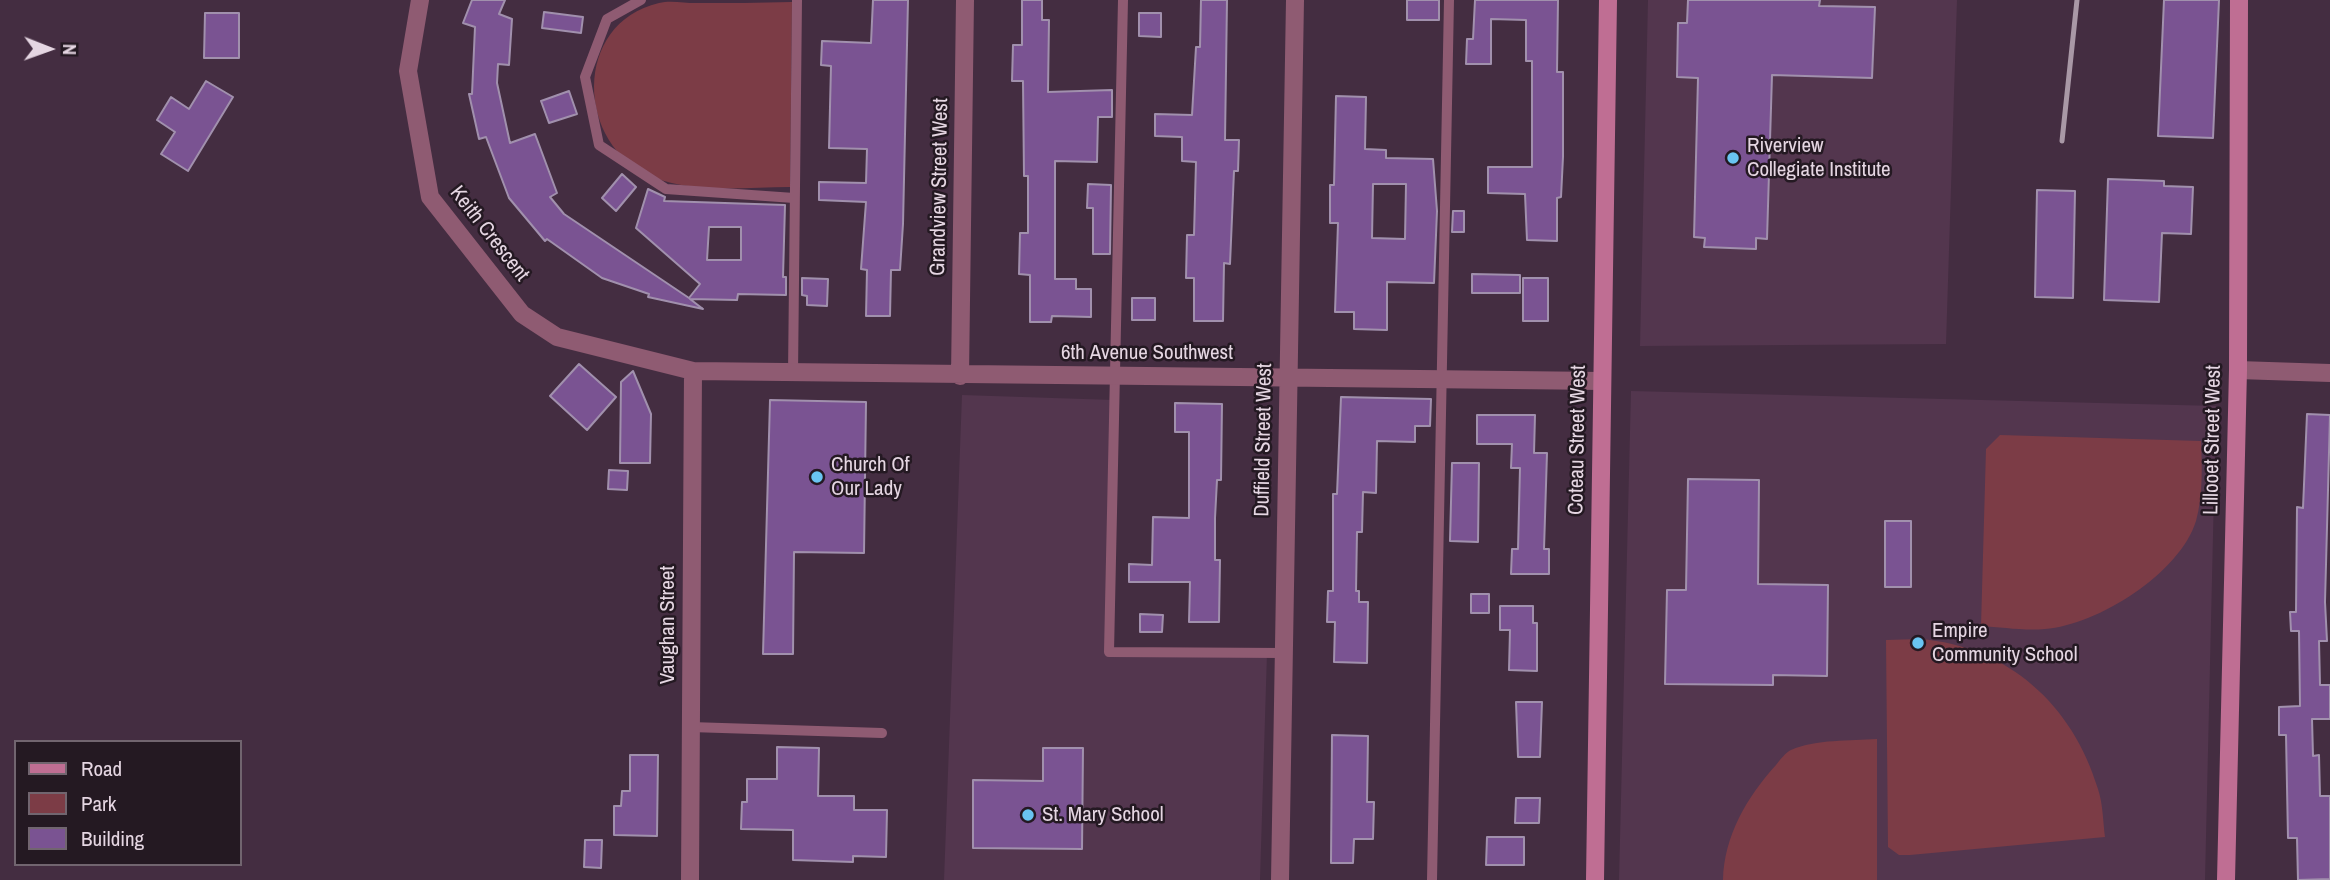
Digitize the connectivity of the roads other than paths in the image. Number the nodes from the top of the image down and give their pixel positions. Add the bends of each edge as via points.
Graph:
1 (420, 0) edge
2 (641, 0) edge
3 (797, 0) edge
4 (965, 0) edge
5 (1123, 0) edge
6 (1295, 0) edge
7 (1449, 0) edge
8 (1608, 0) edge
9 (2239, 0) edge
10 (794, 198) junction
11 (2238, 370) junction
12 (693, 371) junction
13 (2330, 373) edge
14 (793, 374) junction
15 (960, 376) junction
16 (1115, 376) junction
17 (1288, 376) junction
18 (1440, 378) junction
19 (1602, 381) junction
20 (1283, 653) junction
21 (690, 727) junction
22 (882, 733) dead end
23 (690, 880) edge
24 (1280, 880) edge
25 (1432, 880) edge
26 (1595, 880) edge
27 (2226, 880) edge

1 - 12 street, Keith Crescent via 408,71 430,197 522,314 557,337
2 - 10 lane via 607,19 585,77 599,145 666,189
3 - 10 lane
4 - 15 street, Grandview Street West
5 - 16 lane
6 - 17 street, Duffield Street West
7 - 18 lane
8 - 19 street, Coteau Street West
9 - 11 street, Lillooet Street West
10 - 14 lane
11 - 13 street
11 - 27 street, Lillooet Street West
12 - 14 street, 6th Avenue Southwest
12 - 21 street, Vaughan Street
14 - 15 street, 6th Avenue Southwest
15 - 16 street, 6th Avenue Southwest
16 - 17 street, 6th Avenue Southwest
16 - 20 lane via 1109,652
17 - 18 street, 6th Avenue Southwest
17 - 20 street, Duffield Street West
18 - 19 street, 6th Avenue Southwest
18 - 25 lane
19 - 26 street, Coteau Street West
20 - 24 street, Duffield Street West
21 - 22 lane
21 - 23 street, Vaughan Street

